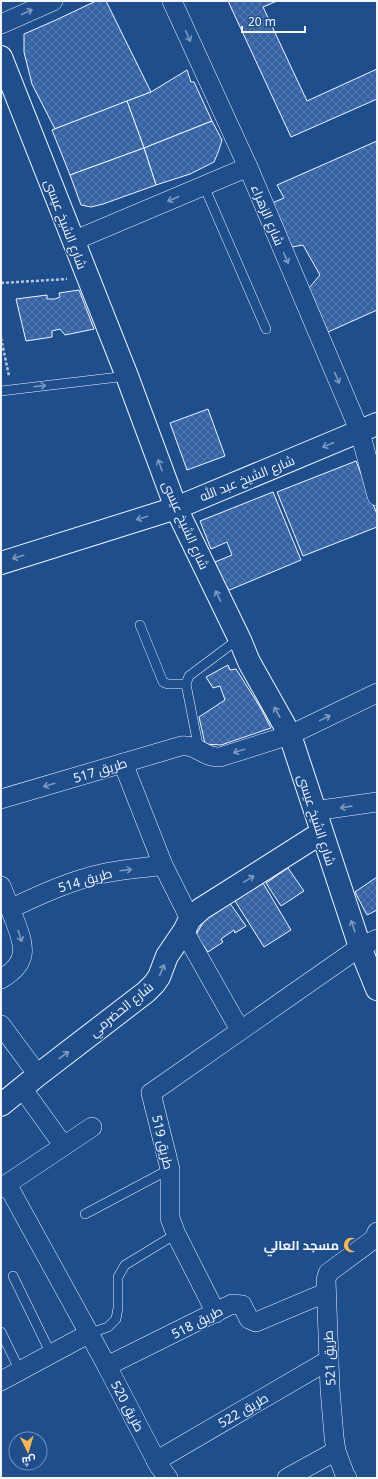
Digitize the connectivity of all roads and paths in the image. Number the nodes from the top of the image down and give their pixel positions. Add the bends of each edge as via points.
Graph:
1 (53, 1) edge
2 (172, 1) edge
3 (1, 24) edge
4 (1, 57) edge
5 (248, 167) junction
6 (204, 186) junction
7 (73, 241) junction
8 (87, 277) junction
9 (1, 283) edge
10 (266, 329) dead end
11 (1, 338) edge
12 (127, 376) junction
13 (1, 390) edge
14 (12, 390) junction
15 (368, 428) edge
16 (377, 496) edge
17 (176, 508) junction
18 (1, 563) edge
19 (140, 625) dead end
20 (240, 640) junction
21 (186, 684) junction
22 (377, 693) edge
23 (290, 735) junction
24 (199, 750) junction
25 (123, 763) junction
26 (1, 800) edge
27 (377, 802) edge
28 (314, 811) junction
29 (321, 833) junction
30 (163, 865) junction
31 (1, 886) edge
32 (10, 909) junction
33 (187, 925) junction
34 (368, 943) edge
35 (1, 979) edge
36 (377, 989) edge
37 (1, 1025) edge
38 (240, 1030) junction
39 (30, 1082) junction
40 (1, 1105) edge
41 (92, 1127) dead end
42 (63, 1145) junction
43 (170, 1169) junction
44 (4, 1186) edge
45 (84, 1214) dead end
46 (377, 1232) edge
47 (176, 1234) junction
48 (13, 1276) dead end
49 (325, 1293) junction
50 (216, 1313) junction
51 (1, 1332) edge
52 (88, 1334) junction
53 (51, 1354) junction
54 (329, 1360) junction
55 (107, 1366) junction
56 (20, 1371) junction
57 (1, 1381) edge
58 (336, 1451) junction
59 (158, 1471) edge
60 (291, 1477) edge
61 (348, 1478) edge

3 -> 1 street
2 -> 5 street, شارع الزهراء
4 - 7 street, شارع الشيخ عيسى
5 - 6 street
5 -> 15 street, شارع الزهراء
6 -> 7 street
6 - 10 lane
7 - 8 street, شارع الشيخ عيسى
8 - 9 path
8 - 12 street, شارع الشيخ عيسى
11 - 14 path
14 -> 12 lane
17 -> 12 street, شارع الشيخ عيسى
13 - 14 lane
15 - 16 street, شارع الزهراء
15 -> 17 street, شارع الشيخ عبد الله
17 -> 18 street, شارع الشيخ عبد الله
20 -> 17 street, شارع الشيخ عيسى
19 - 21 lane via 163,682
20 - 21 lane via 189,676
23 -> 20 street, شارع الشيخ عيسى via 249,662
21 - 24 lane
23 -> 22 street, طريق 517
23 -> 24 street, طريق 517 via 220,757 212,758
23 - 28 street, شارع الشيخ عيسى
24 - 25 street, طريق 517 via 192,746 181,746
25 -> 26 street, طريق 517
25 - 30 street
27 -> 28 street
28 - 29 street, شارع الشيخ عيسى
33 -> 29 street, شارع الحضرمي via 201,909
34 -> 29 street, شارع الشيخ عيسى
32 -> 30 street, طريق 514 via 84,878
30 - 33 street
31 - 32 street
32 -> 35 street via 23,946 22,958 16,968
33 - 38 street
39 -> 33 street, شارع الحضرمي via 146,992 159,977 167,956
34 - 36 street, شارع الشيخ عيسى
34 - 38 street, طريق 519
37 - 39 street
38 - 43 street, طريق 519 via 151,1093
39 - 40 street, شارع الحضرمي
39 - 42 street
41 - 42 street
42 - 44 street
43 - 45 lane
43 - 47 street, طريق 519 via 170,1218
44 - 52 street, طريق 520
46 - 49 street, طريق 521 via 374,1239 328,1273
47 - 50 street, طريق 519
47 - 52 lane via 125,1265 118,1277 116,1319 108,1327
48 - 53 lane
49 - 50 street, طريق 518 via 256,1322 249,1320 242,1305 232,1304
49 - 54 street, طريق 521
50 - 55 street, طريق 518
51 - 56 lane
52 - 53 street
52 - 55 street, طريق 520
53 - 56 street
54 - 58 street, طريق 521
54 - 59 street, طريق 522
55 - 59 street, طريق 520
56 - 57 street
58 - 60 street
58 - 61 street, طريق 521

